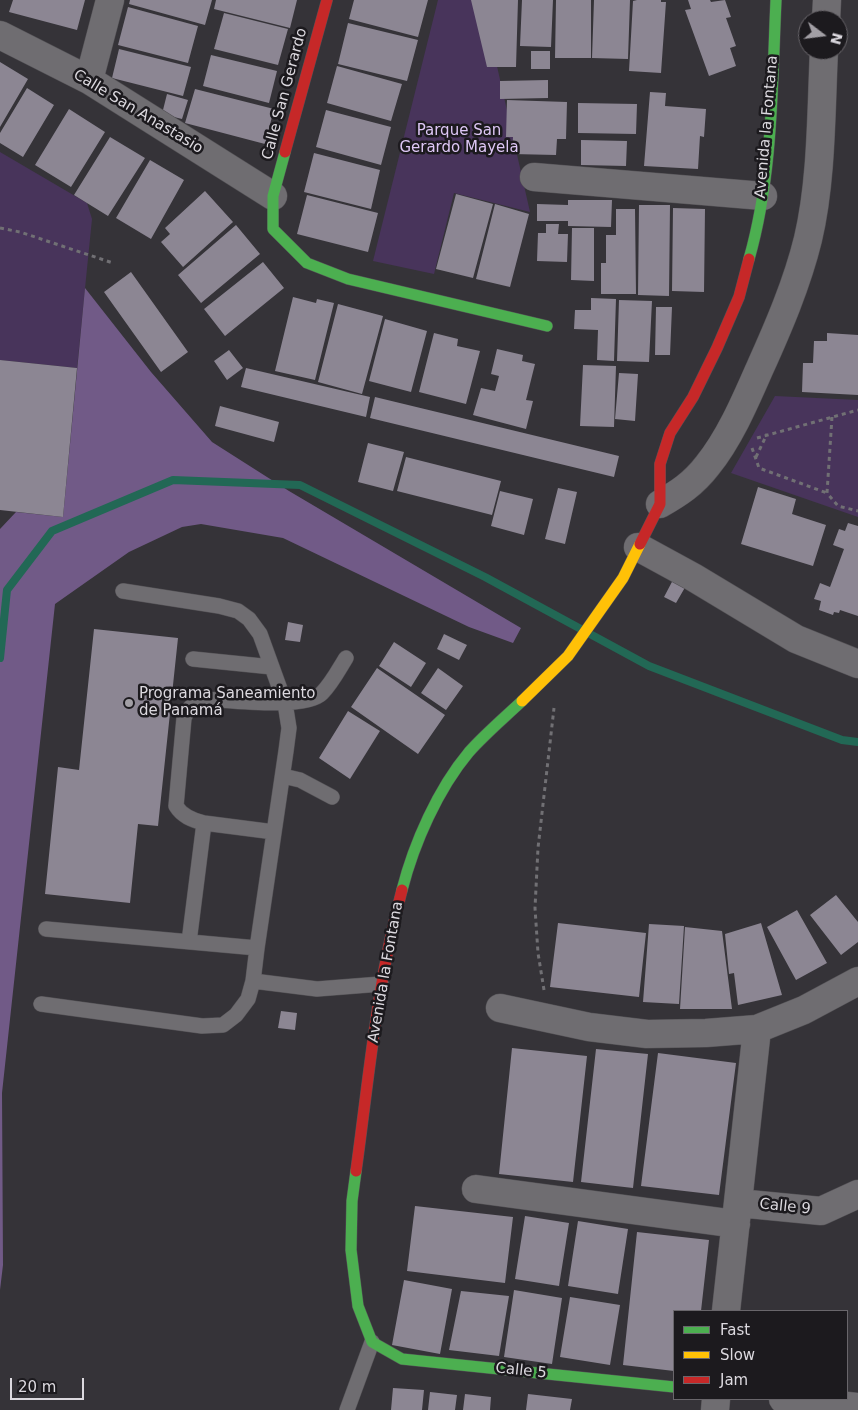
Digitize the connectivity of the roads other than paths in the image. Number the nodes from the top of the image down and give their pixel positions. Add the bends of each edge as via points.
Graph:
1 (110, 0) edge
2 (327, 0) edge
3 (776, 0) edge
4 (0, 35) edge
5 (823, 60) edge
6 (89, 80) junction
7 (534, 177) dead end
8 (273, 196) junction
9 (763, 196) junction
10 (547, 326) dead end
11 (660, 504) junction
12 (638, 547) junction
13 (123, 591) dead end
14 (346, 658) dead end
15 (193, 659) dead end
16 (858, 664) edge
17 (272, 667) junction
18 (284, 703) junction
19 (283, 776) junction
20 (332, 797) dead end
21 (204, 823) junction
22 (274, 832) junction
23 (46, 929) dead end
24 (189, 942) junction
25 (257, 948) junction
26 (253, 981) junction
27 (858, 981) edge
28 (380, 984) junction
29 (41, 1004) dead end
30 (500, 1008) dead end
31 (758, 1029) junction
32 (476, 1189) dead end
33 (858, 1194) edge
34 (737, 1213) junction
35 (726, 1310) edge
36 (372, 1342) junction
37 (673, 1387) edge
38 (792, 1400) edge
39 (858, 1407) edge
40 (347, 1410) edge

1 - 6 street
2 - 8 street, Calle San Gerardo
3 - 9 street, Avenida la Fontana via 769,148
4 - 6 street, Calle San Anastasio
5 - 11 street via 817,174 808,238 794,284 738,416 707,466 683,491
6 - 8 street, Calle San Anastasio
7 - 9 street
8 - 10 street, Calle San Gerardo via 273,229 307,263 348,279
9 - 11 street, Avenida la Fontana via 739,298 693,398 670,433 660,464
11 - 12 street, Avenida la Fontana
12 - 16 street via 796,639
12 - 28 street, Avenida la Fontana via 623,578 568,656 469,752 446,786 423,830 405,878
13 - 17 lane via 238,610 260,634
14 - 18 lane via 322,694 300,702
15 - 17 lane
17 - 18 lane
18 - 19 lane via 289,728
18 - 21 lane via 204,699 188,708 184,718 176,806 193,820
19 - 20 lane via 300,780
19 - 22 lane
21 - 22 lane
21 - 24 lane
22 - 25 lane
23 - 24 lane
24 - 25 lane
25 - 26 lane
26 - 28 lane via 317,989
26 - 29 lane via 248,999 223,1025 202,1026
27 - 31 street via 804,1010
28 - 36 street, Avenida la Fontana via 351,1211 351,1250 358,1306
30 - 31 street via 589,1027 647,1034
31 - 34 street
32 - 34 street, Calle 9
33 - 34 street, Calle 9 via 821,1211
34 - 35 street
36 - 37 street, Calle 5 via 402,1359
36 - 40 lane
38 - 39 street

